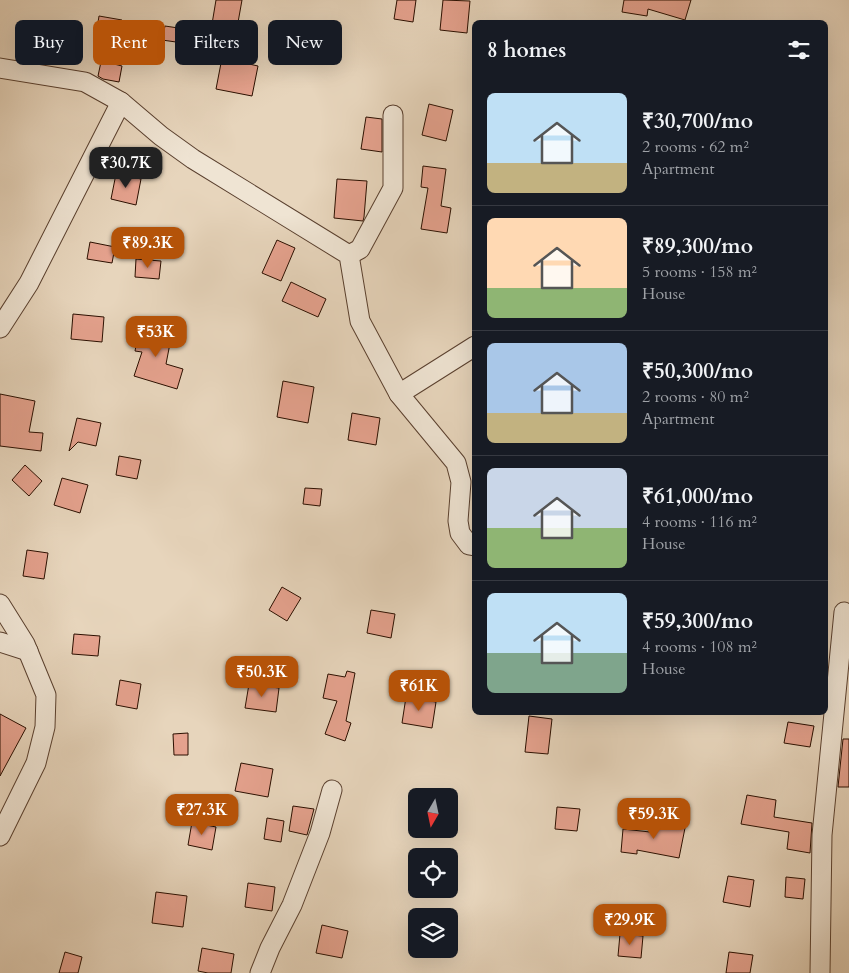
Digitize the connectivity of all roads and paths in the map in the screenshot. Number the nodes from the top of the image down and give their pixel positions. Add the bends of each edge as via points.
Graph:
1 (0, 68) edge
2 (121, 102) junction
3 (393, 116) dead end
4 (348, 255) junction
5 (0, 328) edge
6 (472, 348) edge
7 (399, 394) junction
8 (472, 545) edge
9 (0, 604) edge
10 (840, 611) edge
11 (0, 642) edge
12 (28, 651) junction
13 (332, 790) dead end
14 (0, 836) edge
15 (260, 973) edge
16 (820, 973) edge

1 - 2 street via 85,82
2 - 4 street via 192,159
2 - 5 street via 29,284
3 - 4 street via 393,188 360,248
4 - 7 street via 360,321
6 - 7 street
7 - 8 street via 456,463 461,482 460,533
9 - 12 street
10 - 16 street via 822,836
11 - 12 street
12 - 14 street via 46,695 45,727 36,763
13 - 15 street via 320,833 292,905

